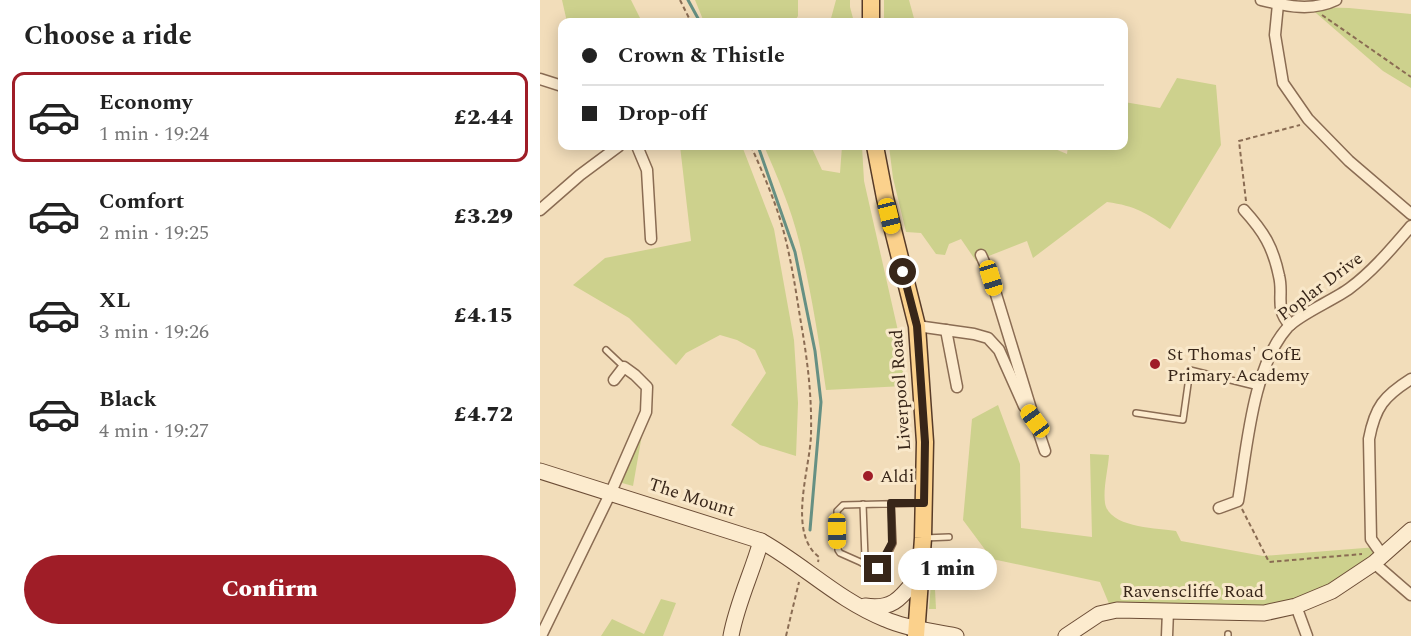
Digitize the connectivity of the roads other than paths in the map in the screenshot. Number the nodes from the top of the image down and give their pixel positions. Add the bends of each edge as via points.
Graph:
1 (871, 0) edge
2 (1261, 0) edge
3 (1336, 0) edge
4 (1278, 4) junction
5 (872, 18) edge
6 (540, 79) edge
7 (558, 85) edge
8 (614, 150) edge
9 (639, 150) edge
10 (876, 150) edge
11 (540, 210) edge
12 (1244, 210) road end
13 (1411, 214) edge
14 (1411, 226) edge
15 (651, 239) dead end
16 (981, 255) dead end
17 (1290, 325) junction
18 (917, 326) junction
19 (946, 330) junction
20 (606, 350) dead end
21 (624, 367) junction
22 (1411, 379) edge
23 (614, 380) dead end
24 (957, 387) dead end
25 (1259, 387) junction
26 (1136, 413) dead end
27 (1035, 421) junction
28 (1045, 451) dead end
29 (540, 471) edge
30 (611, 492) junction
31 (891, 503) junction
32 (924, 503) junction
33 (863, 504) junction
34 (1219, 508) dead end
35 (1411, 530) edge
36 (949, 537) dead end
37 (923, 538) junction
38 (761, 541) junction
39 (1379, 557) junction
40 (862, 563) junction
41 (921, 573) junction
42 (1411, 596) edge
43 (854, 603) junction
44 (1296, 606) junction
45 (1168, 611) junction
46 (917, 632) edge
47 (541, 636) edge
48 (731, 636) edge
49 (956, 636) edge
50 (1066, 636) edge
51 (1167, 636) edge
52 (1307, 636) edge

1 - 5 main road
2 - 4 street
3 - 4 street via 1313,8
4 - 13 street via 1275,35 1283,83 1311,122 1349,161
6 - 7 street
8 - 11 street
9 - 15 street via 647,170
10 - 18 main road, Liverpool Road
12 - 17 street via 1263,231 1272,250 1280,278 1280,309
14 - 17 street, Poplar Drive via 1366,275
16 - 27 street
17 - 25 street, Poplar Drive via 1275,344
18 - 19 street
18 - 32 main road, Liverpool Road via 925,442
19 - 24 street
19 - 27 street via 988,338 999,350 1024,406
20 - 21 lane
21 - 23 street
21 - 30 street via 646,387 646,412
22 - 39 street via 1385,398 1369,439 1371,538
25 - 26 lane via 1190,370 1183,420
25 - 34 street, Poplar Drive via 1238,501
27 - 28 street
29 - 30 street, The Mount
30 - 38 street, The Mount
30 - 47 street
31 - 32 lane
31 - 33 lane
31 - 40 lane via 892,545 880,568
32 - 37 main road, Liverpool Road
33 - 40 lane
33 - 40 lane via 843,505 836,516 838,550
35 - 39 street, Ravenscliffe Road
36 - 37 lane
37 - 41 main road, Liverpool Road
38 - 43 street, The Mount
38 - 48 street
39 - 42 street
39 - 44 street, Ravenscliffe Road via 1332,591
41 - 43 street via 892,605 878,608
41 - 46 main road, Liverpool Road
43 - 46 street, The Mount
44 - 45 street, Ravenscliffe Road via 1264,613
44 - 52 street
45 - 50 street, Ravenscliffe Road via 1099,614
45 - 51 street
46 - 49 street, The Mount

